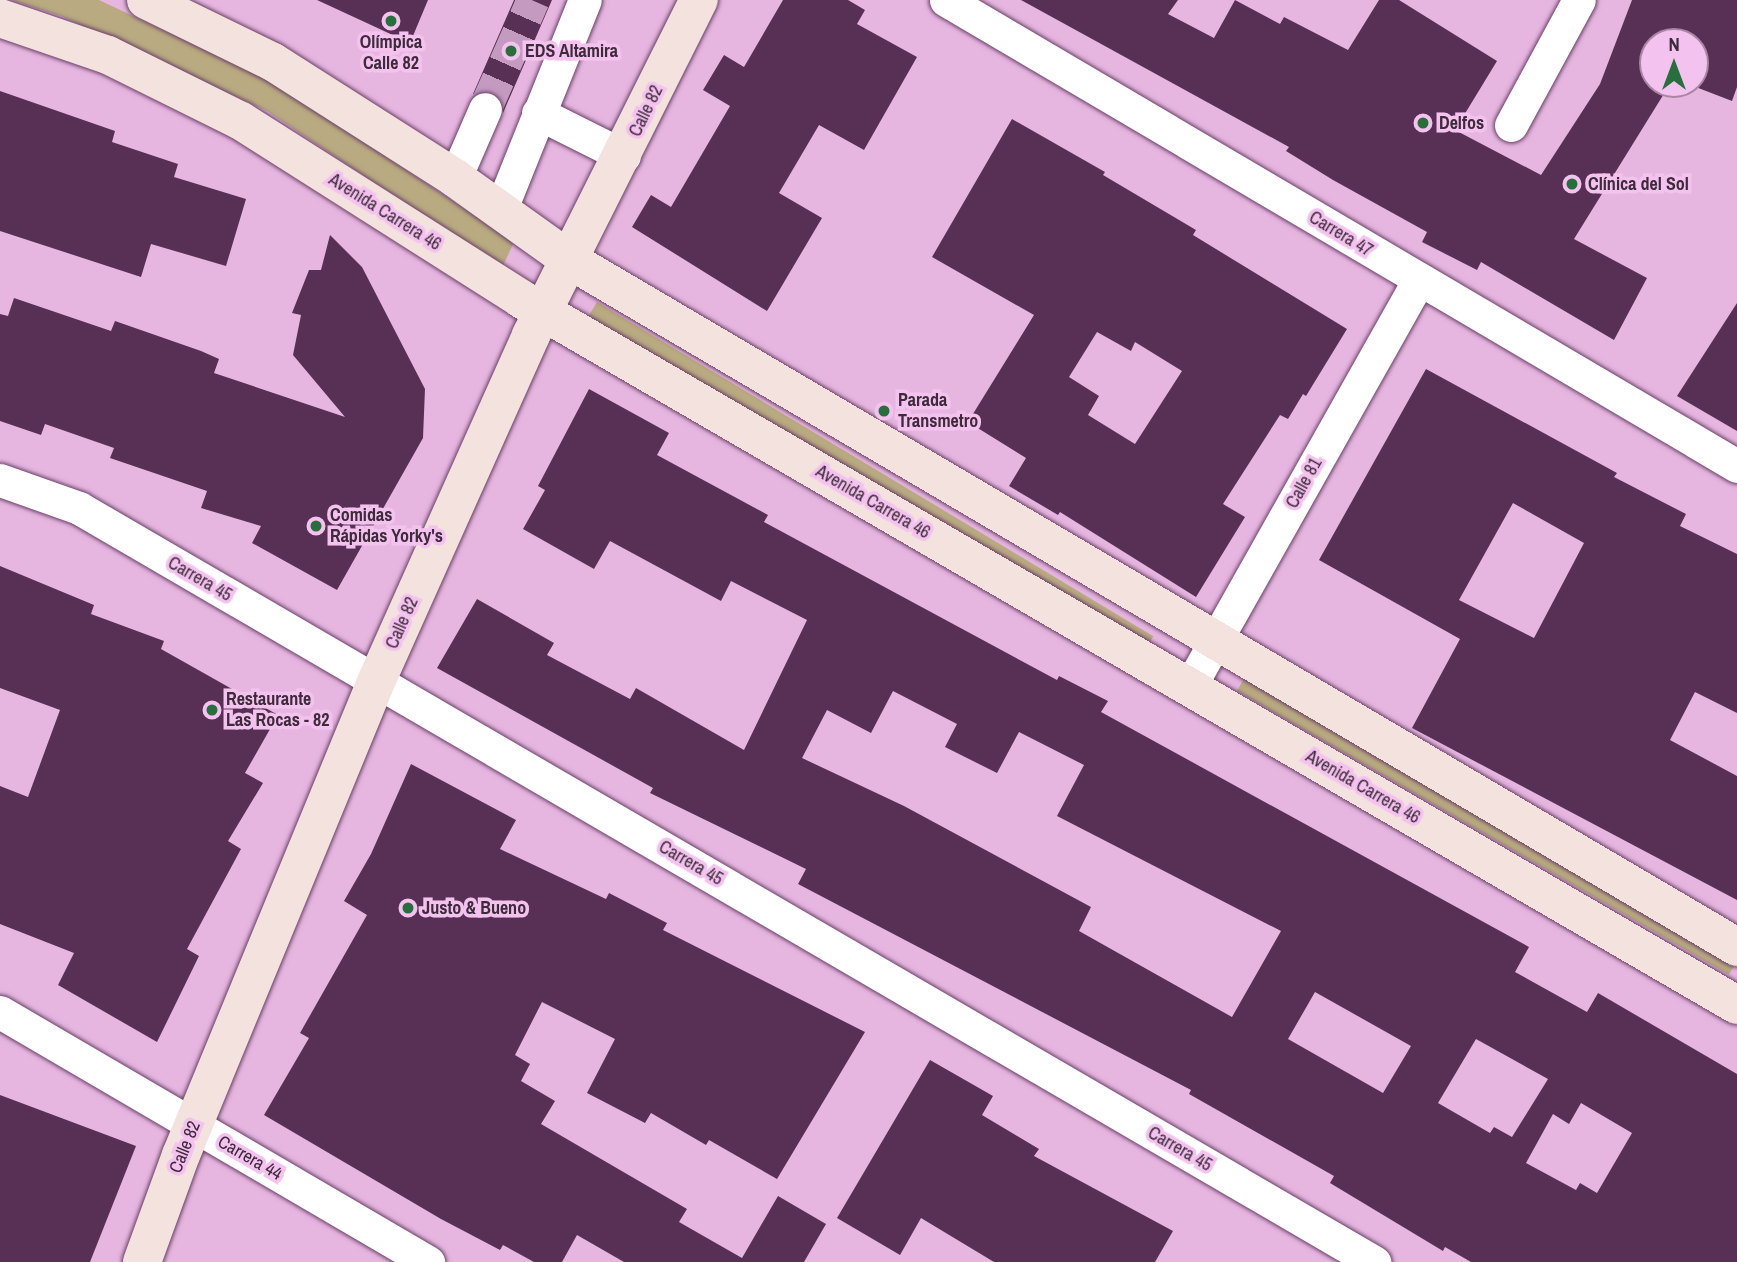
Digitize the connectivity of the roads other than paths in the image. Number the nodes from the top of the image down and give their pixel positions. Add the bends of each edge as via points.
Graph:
1 (146, 0) edge
2 (584, 0) edge
3 (699, 0) edge
4 (946, 0) edge
5 (1578, 0) edge
6 (0, 18) edge
7 (485, 109) tunnel mouth
8 (538, 113) junction
9 (1511, 125) dead end
10 (624, 156) junction
11 (455, 178) junction
12 (500, 211) junction
13 (571, 261) junction
14 (1419, 279) junction
15 (544, 312) junction
16 (1737, 466) edge
17 (0, 480) edge
18 (1216, 640) junction
19 (376, 681) junction
20 (1190, 686) junction
21 (1737, 947) edge
22 (1737, 1004) edge
23 (0, 1012) edge
24 (193, 1125) junction
25 (142, 1262) edge
26 (428, 1262) edge
27 (1374, 1262) edge

1 - 11 main road via 273,62
2 - 8 street
3 - 10 main road, Calle 82
4 - 14 street, Carrera 47
5 - 9 street
6 - 15 main road, Avenida Carrera 46 via 108,55 241,121
7 - 11 street
8 - 10 street
8 - 12 street
10 - 13 main road, Calle 82
11 - 12 main road
12 - 13 main road
13 - 15 main road, Calle 82
13 - 18 main road
14 - 16 street, Carrera 47
14 - 18 street, Calle 81
15 - 19 main road, Calle 82
15 - 20 main road, Avenida Carrera 46
17 - 19 street, Carrera 45 via 79,508
18 - 20 street, Calle 81
18 - 21 main road
19 - 24 main road, Calle 82
19 - 27 street, Carrera 45
20 - 22 main road, Avenida Carrera 46
23 - 24 street, Carrera 44
24 - 25 main road, Calle 82
24 - 26 street, Carrera 44

